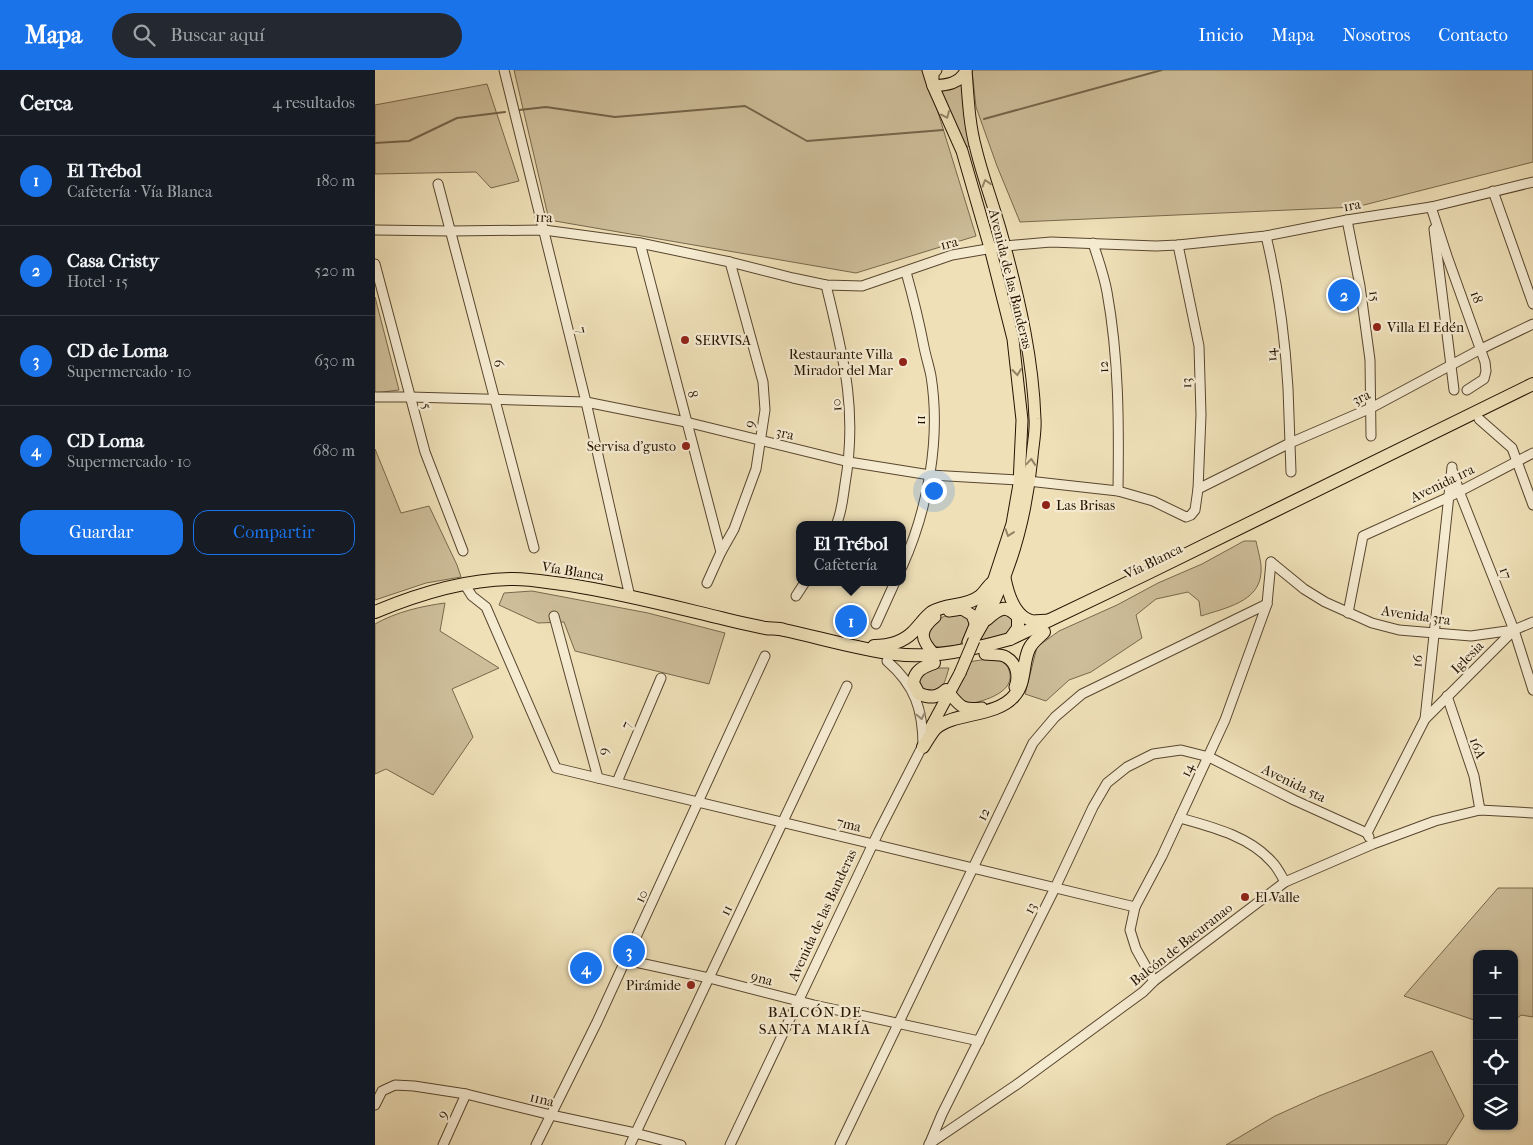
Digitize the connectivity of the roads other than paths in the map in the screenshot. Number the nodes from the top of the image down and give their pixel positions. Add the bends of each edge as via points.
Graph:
1 (504, 70) edge
2 (928, 70) edge
3 (936, 70) edge
4 (966, 70) edge
5 (933, 86) junction
6 (1533, 182) edge
7 (438, 184) dead end
8 (1493, 191) junction
9 (1431, 207) junction
10 (1347, 220) junction
11 (375, 230) edge
12 (544, 230) junction
13 (451, 231) junction
14 (1266, 236) junction
15 (640, 243) junction
16 (1093, 244) junction
17 (1178, 245) junction
18 (1005, 246) junction
19 (990, 248) junction
20 (730, 262) junction
21 (375, 264) edge
22 (906, 272) junction
23 (826, 285) junction
24 (1533, 304) edge
25 (1533, 324) edge
26 (1481, 349) junction
27 (1451, 365) junction
28 (1533, 384) edge
29 (1454, 390) dead end
30 (1467, 390) dead end
31 (1533, 392) edge
32 (375, 397) edge
33 (410, 397) junction
34 (495, 400) junction
35 (586, 402) junction
36 (1371, 408) junction
37 (1479, 419) junction
38 (687, 422) junction
39 (1371, 436) dead end
40 (761, 441) junction
41 (1289, 443) junction
42 (1533, 453) edge
43 (1517, 461) junction
44 (849, 462) junction
45 (1452, 467) joint
46 (1291, 472) dead end
47 (930, 475) junction
48 (1024, 481) junction
49 (1198, 489) junction
50 (1118, 491) junction
51 (1459, 491) junction
52 (1449, 497) junction
53 (1533, 505) edge
54 (1186, 517) joint
55 (838, 521) edge
56 (534, 548) dead end
57 (463, 551) dead end
58 (721, 552) junction
59 (906, 557) edge
60 (1271, 562) joint
61 (1005, 578) junction
62 (993, 582) junction
63 (707, 583) dead end
64 (465, 585) junction
65 (802, 586) edge
66 (893, 586) edge
67 (796, 596) dead end
68 (630, 597) junction
69 (375, 603) edge
70 (1267, 604) junction
71 (375, 612) edge
72 (1348, 613) junction
73 (554, 616) dead end
74 (1052, 619) junction
75 (981, 621) junction
76 (1533, 622) edge
77 (876, 624) dead end
78 (768, 628) junction
79 (1514, 630) junction
80 (1044, 632) junction
81 (1434, 634) junction
82 (1010, 639) junction
83 (856, 647) junction
84 (985, 654) junction
85 (765, 656) dead end
86 (934, 658) junction
87 (887, 661) junction
88 (661, 678) dead end
89 (847, 686) dead end
90 (1533, 690) edge
91 (948, 692) junction
92 (1447, 696) junction
93 (1425, 719) junction
94 (931, 727) joint
95 (923, 747) junction
96 (1209, 757) junction
97 (598, 778) junction
98 (617, 782) junction
99 (699, 802) junction
100 (1480, 810) junction
101 (1533, 813) edge
102 (1180, 818) junction
103 (783, 822) junction
104 (1367, 833) junction
105 (873, 844) junction
106 (1373, 844) junction
107 (972, 868) junction
108 (1285, 882) junction
109 (1055, 888) junction
110 (1135, 907) junction
111 (626, 960) junction
112 (709, 978) junction
113 (1154, 981) junction
114 (798, 1001) junction
115 (898, 1023) junction
116 (979, 1041) junction
117 (466, 1094) junction
118 (375, 1105) edge
119 (551, 1115) junction
120 (635, 1133) junction
121 (443, 1145) edge
122 (536, 1145) edge
123 (629, 1145) edge
124 (681, 1145) edge
125 (730, 1145) edge
126 (840, 1145) edge
127 (929, 1145) edge

1 - 12 street, 7
2 - 5 main road, Avenida de las Banderas
3 - 5 main road
4 - 5 main road via 963,76 950,84
18 -> 4 main road, Avenida de las Banderas via 975,148
5 -> 19 main road, Avenida de las Banderas via 962,151
6 - 8 street, 1ra
7 - 13 street, 6
8 - 9 street, 1ra
8 - 24 street
9 - 10 street, 1ra
9 - 26 street, 18
9 - 27 street
10 - 14 street, 1ra
10 - 36 street, 15 via 1370,360
11 - 13 street, 1ra
12 - 13 street, 1ra
12 - 15 street, 1ra
12 - 35 street, 7
13 - 34 street, 6
14 - 17 street, 1ra
14 - 41 street, 14 via 1281,314 1288,386
15 - 20 street, 1ra
15 - 38 street, 8
16 - 17 street, 1ra
16 - 18 street, 1ra via 1051,242
16 - 50 street, 12 via 1107,290 1115,351 1120,421
17 - 49 street, 13 via 1199,346
18 - 19 street, 1ra
48 -> 18 main road, Avenida de las Banderas via 1035,420 1026,335
19 - 22 street, 1ra via 952,255
19 -> 48 main road, Avenida de las Banderas via 1013,339 1022,420
20 - 23 street, 1ra
20 - 40 street, 9 via 763,382 765,410
21 - 33 street, 5
22 - 23 street, 1ra via 862,286
22 - 47 street, 11 via 931,376 935,423
23 - 44 street, 10 via 849,392
25 - 26 street, 3ra
26 - 27 street, 3ra
26 - 30 street, 18 via 1486,371 1484,379
27 - 29 street
27 - 36 street, 3ra
28 - 74 highway, Vía Blanca
31 - 37 highway, Vía Blanca
32 - 33 street, 3ra
33 - 34 street, 3ra
33 - 57 street, 5 via 425,452
34 - 35 street, 3ra
34 - 56 street, 6
35 - 38 street, 3ra
35 - 68 street, 7
36 - 39 street, 15
36 - 41 street, 3ra
37 - 43 street via 1512,448
37 - 80 highway, Vía Blanca
38 - 40 street, 3ra
38 - 58 street, 8
40 - 44 street, 3ra
40 - 58 street, 9 via 746,498
41 - 46 street, 14
41 - 49 street, 3ra
42 - 43 street, Avenida 1ra
43 - 51 street, Avenida 1ra
43 - 53 street
44 - 47 street, 3ra
44 - 55 street, 10
45 - 51 street, 17
45 - 52 street, 16
47 - 48 street, 3ra
47 - 59 street, 11 via 916,532
48 - 50 street, 3ra
48 - 61 main road, Avenida de las Banderas via 1023,523
48 -> 62 main road, Avenida de las Banderas
49 - 54 street, 13 via 1195,510
50 - 54 street, 3ra via 1153,501
51 - 52 street, Avenida 1ra
51 - 79 street, 17
52 - 72 street, Avenida 1ra via 1363,536
52 - 81 street, 16
58 - 63 street, 9
60 - 70 street, 14
60 - 72 street, Avenida 3ra via 1304,589
61 - 74 main road via 1009,596 1023,615 1033,621
61 - 75 main road, Avenida de las Banderas
62 - 75 main road, Avenida de las Banderas
62 - 83 highway via 979,597 932,612 912,633 899,641 883,646
64 - 68 highway, Vía Blanca via 513,579
64 - 69 highway via 437,584
64 - 71 highway, Vía Blanca via 419,596
64 - 97 street, 7ma via 472,596 486,607 556,768
65 - 67 street
66 - 77 street
68 - 78 highway, Vía Blanca
70 - 96 street, 14
70 - 107 street, 12 via 1082,694 1055,717 1033,743
72 - 81 street, Avenida 3ra via 1399,630
73 - 97 street, 6
74 - 82 highway, Vía Blanca
75 - 82 highway via 997,610 1013,611 1018,617 1017,628
75 - 86 main road via 962,609 946,611 933,618 923,637
75 - 91 main road, Avenida de las Banderas, bridge
76 - 79 street, Iglesia
78 - 83 highway, Vía Blanca
78 - 87 highway, Vía Blanca via 779,635
79 - 81 street, Avenida 3ra via 1471,636
79 - 90 street, 17
79 - 92 street, Iglesia
80 - 84 highway, Vía Blanca via 1015,646
80 - 95 highway via 1030,647 1021,685 1014,697 996,708 937,727
81 - 93 street, 16
82 - 86 highway, Vía Blanca
83 - 86 highway, Vía Blanca
84 - 86 highway, Vía Blanca
84 - 91 main road via 1005,657 1013,664 1018,675 1017,685 1011,694 981,708 967,709 959,706
85 - 99 street, 10
86 - 87 highway, Vía Blanca
86 - 91 highway via 916,672 913,683 919,694 930,697
87 -> 95 street via 899,671 916,699 923,724
88 - 98 street, 7
89 - 103 street, 11
91 - 94 main road, Avenida de las Banderas
92 - 93 street, Iglesia
92 - 100 street, 16A via 1474,776
93 - 104 street, 16
94 - 95 street, Avenida de las Banderas
95 - 105 street, Avenida de las Banderas
96 - 102 street, 14
96 - 104 street, Avenida 5ta
96 - 109 street, 13 via 1181,750 1153,754 1127,767 1107,783
97 - 98 street, 7ma
98 - 99 street, 7ma
99 - 103 street, 7ma
99 - 111 street, 10
100 - 101 street, Balcón de Bacuranao
100 - 106 street, Balcón de Bacuranao via 1435,821
102 - 108 street via 1247,842 1272,862
102 - 110 street, 14
103 - 105 street, 7ma
103 - 112 street, 11
104 - 106 street
105 - 107 street, 7ma
105 - 114 street, Avenida de las Banderas
106 - 108 street, Balcón de Bacuranao
107 - 109 street, 7ma
107 - 115 street, 12
108 - 113 street, Balcón de Bacuranao
109 - 110 street, 7ma
109 - 116 street, 13
110 - 113 street, 14 via 1130,930 1136,949
111 - 112 street, 9na
111 - 119 street, 10
112 - 114 street, 9na
112 - 120 street, 11
113 - 127 street, Balcón de Bacuranao via 1017,1085
114 - 115 street, 9na
114 - 125 street, Avenida de las Banderas
115 - 116 street, 9na
115 - 126 street, 12
116 - 127 street, 13
117 - 118 street, 11na via 395,1085 382,1091
117 - 119 street, 11na
117 - 121 street, 9
119 - 120 street, 11na
119 - 122 street, 10
120 - 123 street, 11
120 - 124 street, 11na

